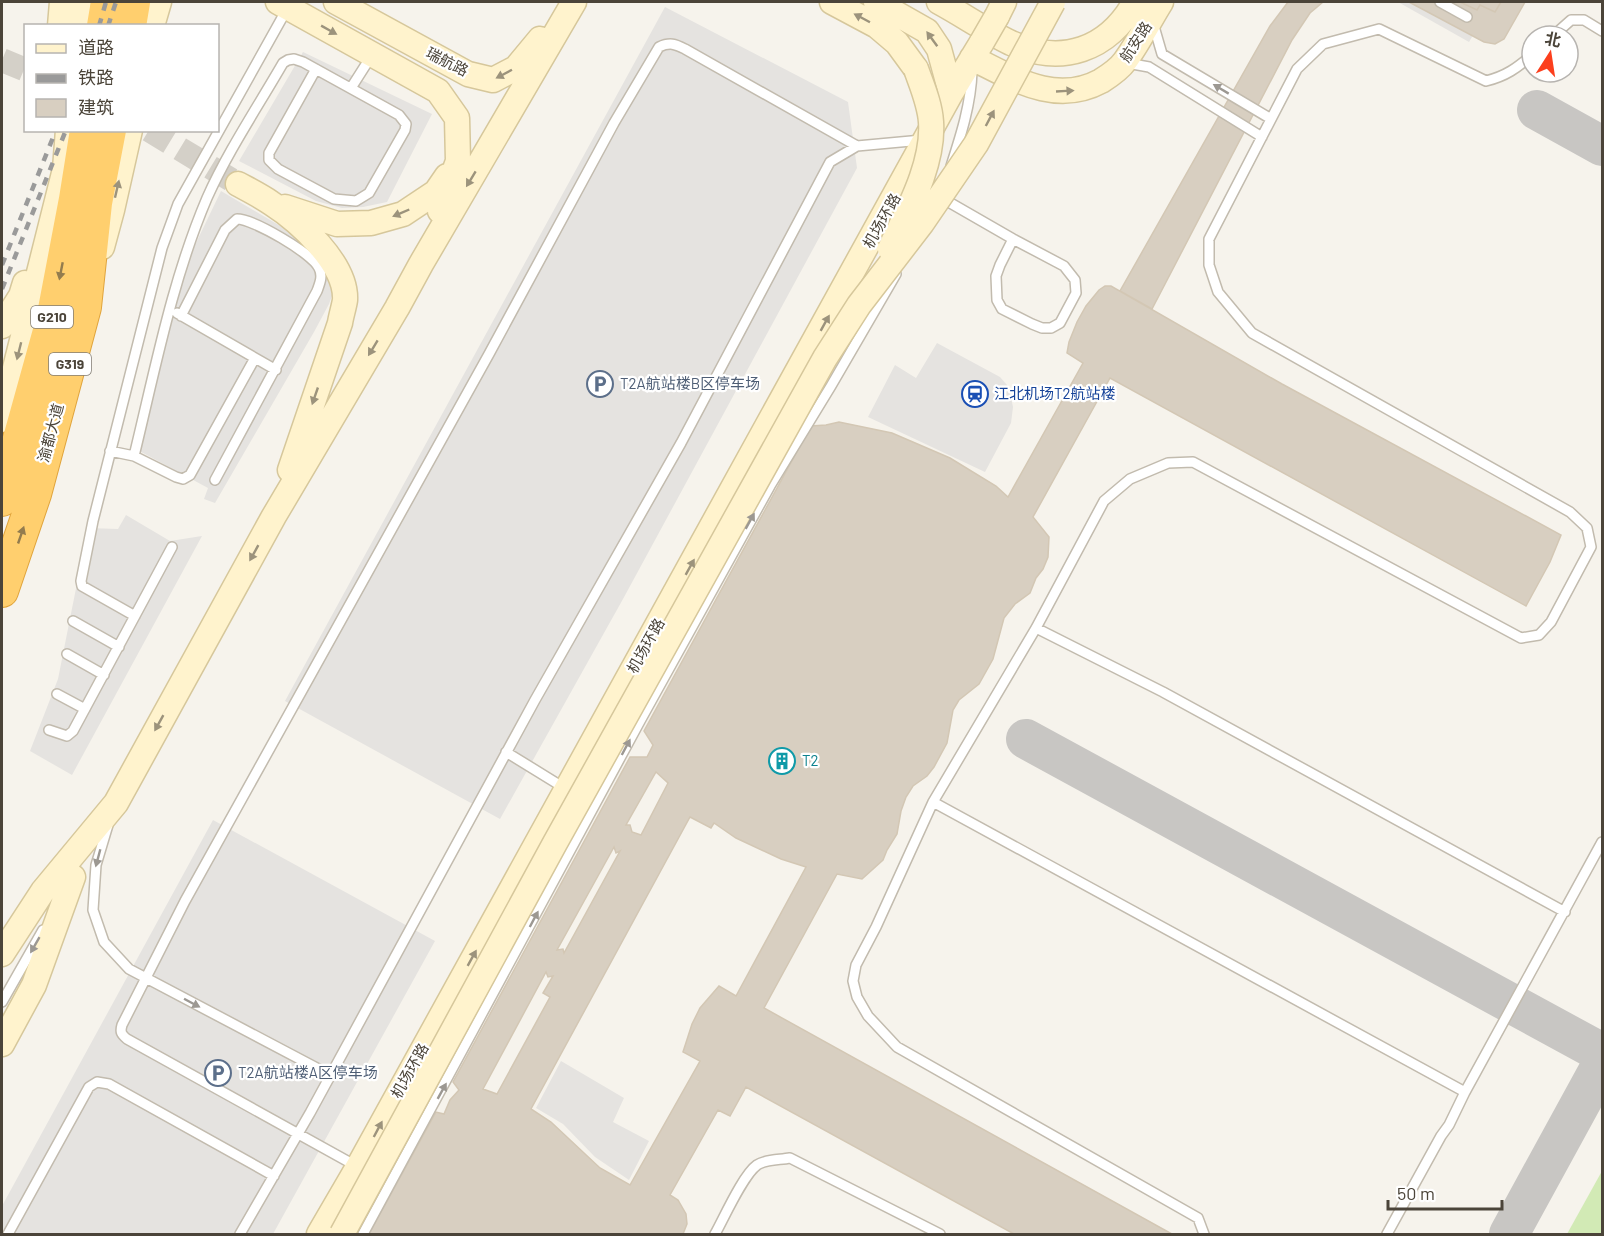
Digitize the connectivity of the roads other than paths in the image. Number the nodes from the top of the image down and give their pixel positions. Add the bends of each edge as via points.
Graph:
1 (62, 2) edge
2 (79, 2) edge
3 (107, 2) edge
4 (134, 2) edge
5 (154, 2) edge
6 (159, 2) edge
7 (336, 2) edge
8 (574, 2) edge
9 (832, 2) edge
10 (876, 2) edge
11 (939, 2) edge
12 (1053, 2) edge
13 (1440, 2) edge
14 (283, 4) edge
15 (1149, 7) edge
16 (1000, 9) edge
17 (1467, 17) dead end
18 (60, 24) edge
19 (77, 24) edge
20 (103, 24) edge
21 (130, 24) edge
22 (151, 24) edge
23 (152, 24) edge
24 (1566, 24) edge
25 (1602, 31) edge
26 (977, 50) junction
27 (373, 54) junction
28 (1124, 62) junction
29 (1520, 66) edge
30 (316, 69) junction
31 (531, 77) junction
32 (351, 88) junction
33 (951, 93) junction
34 (1271, 119) junction
35 (219, 126) edge
36 (53, 132) edge
37 (68, 132) edge
38 (86, 132) edge
39 (110, 132) edge
40 (130, 132) edge
41 (216, 132) edge
42 (1262, 137) junction
43 (926, 140) junction
44 (857, 146) junction
45 (458, 160) junction
46 (238, 184) tunnel mouth
47 (940, 197) junction
48 (271, 203) junction
49 (1012, 239) junction
50 (421, 264) junction
51 (873, 287) junction
52 (85, 307) junction
53 (170, 309) junction
54 (181, 316) junction
55 (5, 319) edge
56 (255, 358) junction
57 (276, 370) junction
58 (2, 420) edge
59 (110, 451) junction
60 (134, 456) junction
61 (215, 480) dead end
62 (2, 500) edge
63 (274, 516) junction
64 (172, 547) dead end
65 (2, 591) edge
66 (135, 616) junction
67 (73, 621) dead end
68 (1036, 628) junction
69 (119, 647) junction
70 (67, 654) dead end
71 (104, 675) junction
72 (57, 694) dead end
73 (85, 709) junction
74 (50, 730) dead end
75 (506, 753) junction
76 (567, 789) junction
77 (116, 802) junction
78 (933, 802) junction
79 (1602, 842) edge
80 (79, 867) junction
81 (1565, 912) junction
82 (2, 954) edge
83 (145, 979) junction
84 (2, 1002) edge
85 (2, 1044) edge
86 (330, 1075) junction
87 (1465, 1092) junction
88 (298, 1134) junction
89 (358, 1167) junction
90 (274, 1176) junction
91 (8, 1234) edge
92 (240, 1234) edge
93 (319, 1234) edge
94 (342, 1234) edge
95 (363, 1234) edge
96 (715, 1234) edge
97 (940, 1234) edge
98 (1204, 1234) edge
99 (1387, 1234) edge

1 - 18 street
2 - 19 street
3 - 20 highway
4 - 21 highway
5 - 22 street
6 - 23 street
8 -> 7 street, 瑞航路 via 516,68 493,80 468,74
8 - 31 street
51 -> 9 street, bridge via 919,184 931,123 916,69 897,43 877,26
33 -> 10 street via 939,49 927,31
11 - 15 street, 航安路 via 1011,43 1056,54 1084,50
51 -> 12 street, bridge via 976,144
13 - 17 lane
14 -> 27 street, 瑞航路
14 - 35 lane
15 - 28 street, 航安路
34 -> 15 lane via 1162,54
16 - 26 street, bridge
24 - 25 lane via 1584,20
26 -> 28 street, 航安路 via 1033,87 1055,92 1089,87
26 - 33 street, 机场环路
26 - 47 lane, 机场环路 via 961,134
27 - 32 lane
27 - 45 street, 瑞航路 via 438,91 457,118
28 - 42 lane via 1149,67
29 - 34 lane via 1503,77 1486,81 1379,30 1368,31 1323,44 1297,69
30 - 32 lane
30 - 32 lane via 269,153 269,160 278,169 334,199 346,201 362,199 369,193 406,124
30 - 53 lane via 294,59 283,63 208,197
31 - 45 street
31 -> 50 street
33 - 43 street, 机场环路
34 - 42 lane
36 - 55 street via 52,159 37,235 21,296
37 -> 58 street via 65,169
38 -> 62 highway, 渝都大道 / G210 via 52,320
39 - 52 highway, 渝都大道 / G319 via 96,203
52 -> 40 street
41 - 59 lane via 178,204 162,248
42 - 68 lane via 1209,239 1209,265 1218,292 1252,333 1570,512 1587,528 1591,547 1551,622 1539,635 1521,638 1193,462 1168,464 1130,479 1104,501
43 - 44 lane
76 -> 43 street, 机场环路
44 - 75 lane via 831,162 681,443
44 - 83 lane via 685,49 674,44 659,47
45 -> 48 street via 436,192 404,214 371,223 337,224
45 - 50 street
46 - 48 street
47 - 49 lane
95 -> 47 lane, 机场环路 via 770,486
48 -> 63 street via 306,230 323,250 340,274 345,299
49 - 49 lane via 1064,266 1075,280 1076,293 1060,323 1051,328 1032,324 1002,309 997,300 996,276
50 -> 63 street
51 - 94 street, 机场环路, bridge via 825,358
65 -> 52 highway, 渝都大道 / G319 via 35,494
53 - 54 lane
53 - 60 lane
54 - 56 lane
54 - 57 lane via 225,230 237,219 249,221 303,251 317,265 320,281
56 - 57 lane
56 - 60 lane via 190,475 176,477
57 - 61 lane
59 - 60 lane
59 - 66 lane via 81,581 82,586
63 -> 77 street
64 - 66 lane
66 - 69 lane
67 - 69 lane
68 - 78 lane
68 - 81 lane via 1163,692
69 - 71 lane
70 - 71 lane
71 - 73 lane
72 - 73 lane
73 - 74 lane via 70,735
75 - 76 lane
75 - 86 lane
89 -> 76 street, 机场环路
77 - 80 lane
77 - 82 street via 43,891
77 -> 83 lane via 96,865 93,910 104,942 129,969
78 - 87 lane
78 - 98 lane via 855,965 857,997 868,1016 897,1047 1198,1218
79 - 81 lane
80 -> 84 lane
80 - 85 street via 34,985
81 - 87 lane
83 -> 86 lane
83 - 88 lane via 122,1035
86 - 88 lane
87 - 99 lane
88 - 89 lane
88 - 90 lane
89 - 93 street, 机场环路
90 - 91 lane via 109,1084 97,1082 89,1088
90 - 92 lane
96 - 97 lane via 757,1165 790,1158

